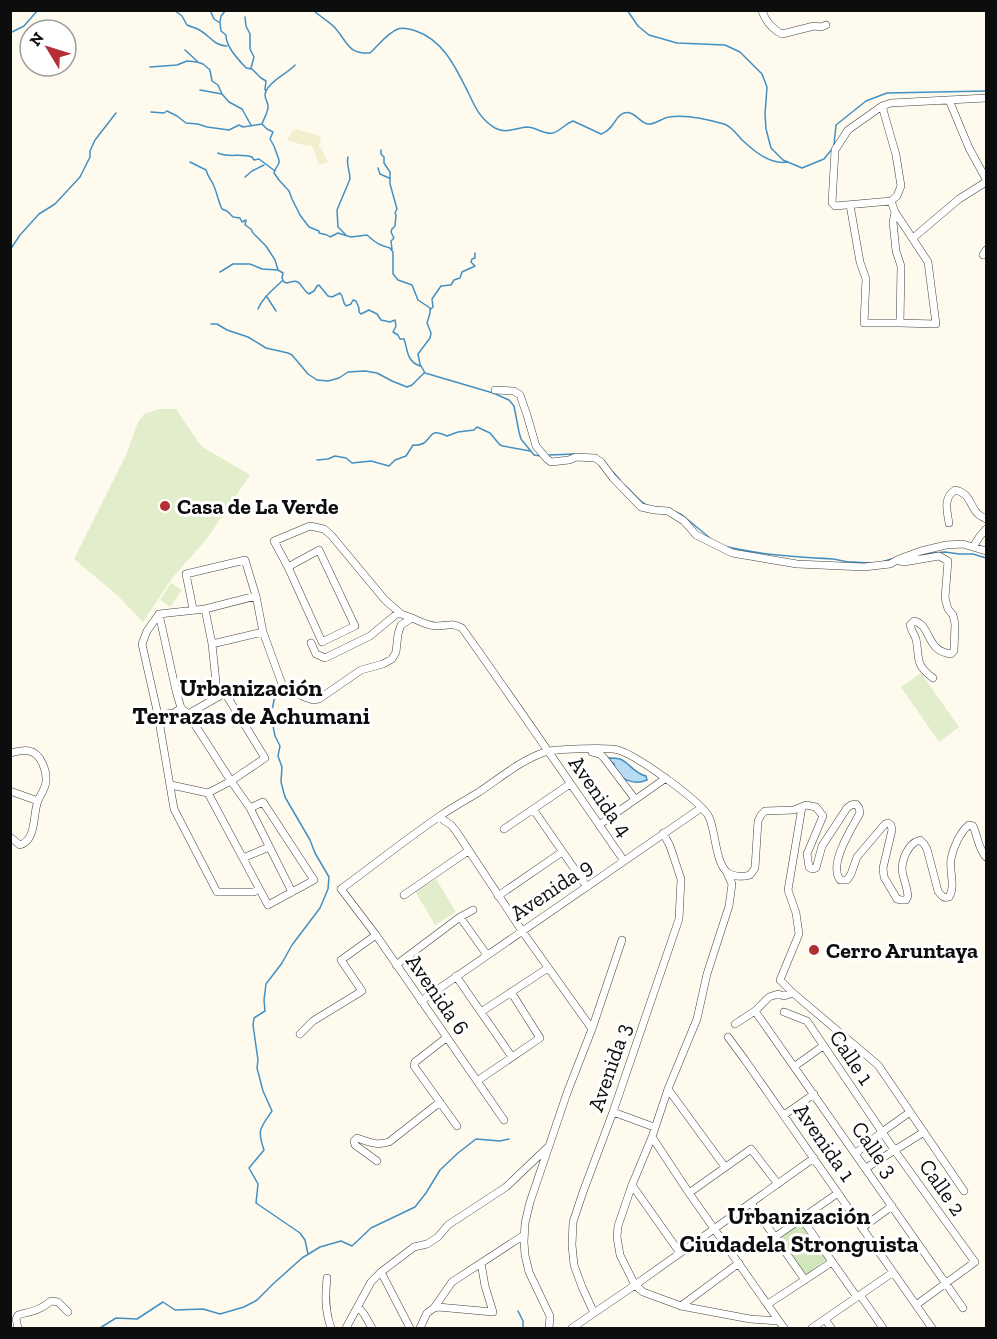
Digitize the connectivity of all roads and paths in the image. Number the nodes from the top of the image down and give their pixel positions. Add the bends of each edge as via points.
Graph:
1 (763, 11) edge
2 (826, 25) dead end
3 (987, 98) edge
4 (949, 100) junction
5 (882, 106) junction
6 (987, 180) edge
7 (891, 201) junction
8 (850, 205) junction
9 (895, 212) junction
10 (913, 238) junction
11 (900, 322) junction
12 (495, 390) dead end
13 (987, 519) edge
14 (949, 523) dead end
15 (987, 529) edge
16 (974, 547) junction
17 (987, 550) edge
18 (899, 559) junction
19 (288, 567) junction
20 (256, 596) junction
21 (193, 609) junction
22 (205, 609) junction
23 (399, 612) junction
24 (159, 614) junction
25 (412, 618) junction
26 (263, 632) junction
27 (311, 643) dead end
28 (212, 644) junction
29 (933, 678) dead end
30 (176, 691) junction
31 (181, 708) junction
32 (188, 714) junction
33 (158, 715) junction
34 (578, 750) junction
35 (548, 751) junction
36 (10, 753) edge
37 (666, 778) junction
38 (231, 781) junction
39 (570, 784) junction
40 (171, 785) junction
41 (10, 791) edge
42 (208, 793) junction
43 (635, 799) junction
44 (38, 801) junction
45 (802, 807) junction
46 (250, 808) junction
47 (701, 808) junction
48 (533, 809) junction
49 (439, 817) junction
50 (599, 825) junction
51 (504, 829) dead end
52 (663, 833) junction
53 (10, 837) edge
54 (269, 847) junction
55 (468, 851) junction
56 (562, 852) junction
57 (987, 857) edge
58 (243, 858) junction
59 (624, 861) junction
60 (727, 873) junction
61 (586, 887) junction
62 (259, 888) junction
63 (292, 892) junction
64 (404, 895) dead end
65 (498, 896) junction
66 (473, 910) dead end
67 (460, 916) junction
68 (522, 931) junction
69 (376, 935) junction
70 (622, 940) dead end
71 (486, 955) junction
72 (396, 965) junction
73 (548, 968) junction
74 (456, 976) junction
75 (511, 992) junction
76 (793, 993) junction
77 (421, 1000) junction
78 (755, 1011) junction
79 (481, 1012) junction
80 (784, 1012) dead end
81 (735, 1024) dead end
82 (592, 1029) junction
83 (300, 1034) dead end
84 (728, 1037) dead end
85 (446, 1038) junction
86 (823, 1046) junction
87 (512, 1057) junction
88 (795, 1066) junction
89 (477, 1081) junction
90 (668, 1089) junction
91 (814, 1094) junction
92 (440, 1102) junction
93 (613, 1112) junction
94 (910, 1112) junction
95 (784, 1115) junction
96 (504, 1120) dead end
97 (457, 1126) dead end
98 (654, 1126) junction
99 (882, 1132) junction
100 (924, 1132) junction
101 (652, 1137) junction
102 (550, 1145) junction
103 (895, 1151) junction
104 (856, 1154) junction
105 (814, 1158) junction
106 (377, 1161) dead end
107 (725, 1167) junction
108 (866, 1168) junction
109 (778, 1184) junction
110 (632, 1185) junction
111 (964, 1191) dead end
112 (688, 1193) junction
113 (838, 1193) junction
114 (751, 1203) junction
115 (892, 1206) junction
116 (802, 1219) junction
117 (714, 1228) junction
118 (862, 1228) junction
119 (524, 1235) junction
120 (775, 1237) junction
121 (680, 1253) junction
122 (832, 1262) junction
123 (481, 1263) junction
124 (739, 1263) junction
125 (381, 1272) junction
126 (892, 1273) junction
127 (327, 1278) dead end
128 (805, 1280) junction
129 (946, 1283) junction
130 (635, 1285) junction
131 (858, 1296) junction
132 (768, 1304) junction
133 (916, 1305) junction
134 (681, 1306) junction
135 (358, 1307) junction
136 (434, 1308) junction
137 (963, 1308) dead end
138 (68, 1312) dead end
139 (594, 1313) junction
140 (825, 1319) junction
141 (778, 1322) junction
142 (18, 1329) edge
143 (331, 1329) edge
144 (346, 1329) edge
145 (372, 1329) edge
146 (410, 1329) edge
147 (420, 1329) edge
148 (549, 1329) edge
149 (572, 1329) edge
150 (784, 1329) edge
151 (812, 1329) edge
152 (831, 1329) edge
153 (883, 1329) edge
154 (932, 1329) edge

1 - 2 street via 768,23 782,34
3 - 4 street
4 - 5 street
4 - 6 street
5 - 7 street via 901,186
5 - 8 street via 848,130 835,150 832,203
6 - 10 street
7 - 8 street
7 - 9 street
8 - 11 street via 866,279 864,322
9 - 10 street
9 - 11 street via 896,251 901,266
10 - 11 street via 928,262 936,324
12 - 18 street via 520,395 536,446 551,462 576,457 601,462 641,507 668,511 696,535 732,554 797,564 864,567
13 - 14 street via 977,513 968,497 955,490 946,501
15 - 16 street
16 - 17 street
16 - 18 street via 946,545
18 - 29 street via 904,562 939,556 948,561 945,598 955,624 954,651 946,654 933,645 919,621 909,625 916,640 918,660
19 - 19 street via 322,642 355,626 319,550
19 - 23 street, Avenida 4 via 274,541 310,526 324,530
20 - 21 street via 245,560 186,574
20 - 22 street
20 - 26 street
21 - 22 street
21 - 24 street
22 - 28 street
23 - 25 street, Avenida 4
23 - 27 street via 370,636 325,658 316,654
24 - 30 street
24 - 33 street via 142,644
25 - 26 street via 398,634 392,659 361,670 313,700 282,684
25 - 35 street, Avenida 4 via 435,626 451,624 462,628
26 - 28 street
28 - 30 street via 216,682
30 - 31 street
31 - 32 street
31 - 33 street
32 - 38 street
32 - 38 street via 225,693 231,702 266,758
33 - 40 street
34 - 35 street
34 - 37 street via 618,749
34 - 43 street via 600,754
35 - 39 street, Avenida 4
35 - 49 street via 527,760
36 - 44 street via 28,750 37,754 44,766 46,779
37 - 43 street
37 - 47 street
38 - 42 street
38 - 46 street
39 - 48 street
39 - 50 street, Avenida 4
40 - 42 street
40 - 62 street via 174,809 217,892 254,892
41 - 44 street
42 - 58 street
43 - 50 street
44 - 53 street via 25,844 20,845
45 - 57 street via 816,807 823,816 807,854 812,869 822,846 848,808 856,804 860,808 836,868 840,880 847,880 857,857 885,824 891,825 884,877 901,900 908,896 902,862 915,842 920,840 927,849 938,891 946,898 952,892 951,859 965,827 973,826
45 - 60 street via 765,811 758,821 750,876
45 - 76 street via 788,890 799,934 780,980
46 - 54 street
46 - 63 street via 262,802 314,880
47 - 52 street, Avenida 9
47 - 60 street via 709,817
48 - 51 street
48 - 56 street
49 - 55 street via 451,825
49 - 69 street, Avenida 6 via 341,889
50 - 59 street, Avenida 4
52 - 59 street, Avenida 9
52 - 93 street, Avenida 3 via 681,879 679,919
54 - 58 street
54 - 63 street
55 - 64 street
55 - 65 street
56 - 61 street
56 - 65 street
58 - 62 street
59 - 61 street, Avenida 9
60 - 90 street via 732,885 726,920 707,974 697,1020
61 - 68 street, Avenida 9
62 - 63 street via 268,905
65 - 68 street
66 - 67 street
67 - 71 street
67 - 72 street
68 - 71 street, Avenida 9
68 - 73 street
69 - 72 street, Avenida 6
69 - 83 street via 341,960 362,991 313,1021
70 - 82 street
71 - 74 street, Avenida 9
72 - 77 street, Avenida 6
73 - 75 street
73 - 82 street
74 - 77 street, Avenida 9
74 - 79 street
75 - 79 street
75 - 87 street via 540,1038
76 - 78 street via 769,997
76 - 94 street via 878,1065
77 - 85 street, Avenida 6
78 - 81 street
78 - 88 street, Calle 3
79 - 87 street
80 - 86 street, Calle 1 via 807,1021
82 - 102 street
84 - 95 street, Avenida 1
85 - 89 street, Avenida 6
85 - 92 street via 414,1066
86 - 88 street
86 - 99 street, Calle 1
87 - 89 street
88 - 91 street, Calle 3
89 - 96 street, Avenida 6
90 - 98 street
90 - 107 street
91 - 95 street
91 - 104 street, Calle 3
92 - 97 street
92 - 106 street via 389,1142 374,1144 354,1139 355,1145
93 - 98 street
93 - 139 street, Avenida 3 via 573,1222 574,1265
94 - 99 street
94 - 100 street
95 - 105 street, Avenida 1
98 - 101 street
99 - 103 street, Calle 2
99 - 104 street
100 - 103 street
100 - 111 street
101 - 110 street
101 - 112 street
102 - 119 street via 530,1202
102 - 125 street via 506,1187 448,1225 438,1237 414,1247
103 - 108 street
103 - 129 street, Calle 2 via 975,1262
104 - 108 street, Calle 3
105 - 109 street
105 - 113 street, Avenida 1
107 - 109 street via 752,1149
107 - 112 street
108 - 115 street, Calle 3
109 - 114 street
110 - 121 street
110 - 130 street via 617,1237 620,1255
112 - 117 street
113 - 116 street
113 - 118 street, Avenida 1
114 - 117 street
114 - 120 street
115 - 118 street
115 - 129 street, Calle 3
116 - 120 street
116 - 122 street
117 - 121 street
117 - 124 street
118 - 126 street, Avenida 1
119 - 123 street
119 - 148 street via 529,1272 550,1316
120 - 128 street
121 - 130 street
122 - 128 street
122 - 131 street
123 - 136 street via 452,1282
123 - 136 street via 493,1312
124 - 132 street
124 - 134 street
125 - 135 street
125 - 146 street
126 - 131 street
126 - 133 street, Avenida 1
127 - 143 street via 326,1312
128 - 132 street
129 - 133 street
129 - 137 street, Calle 3
130 - 134 street via 643,1292
130 - 139 street
131 - 140 street
131 - 153 street
132 - 141 street
133 - 154 street, Avenida 1
134 - 141 street
135 - 144 street
135 - 145 street
136 - 147 street via 427,1313
138 - 142 street via 51,1301 18,1315
139 - 149 street
140 - 151 street
140 - 152 street
141 - 150 street

